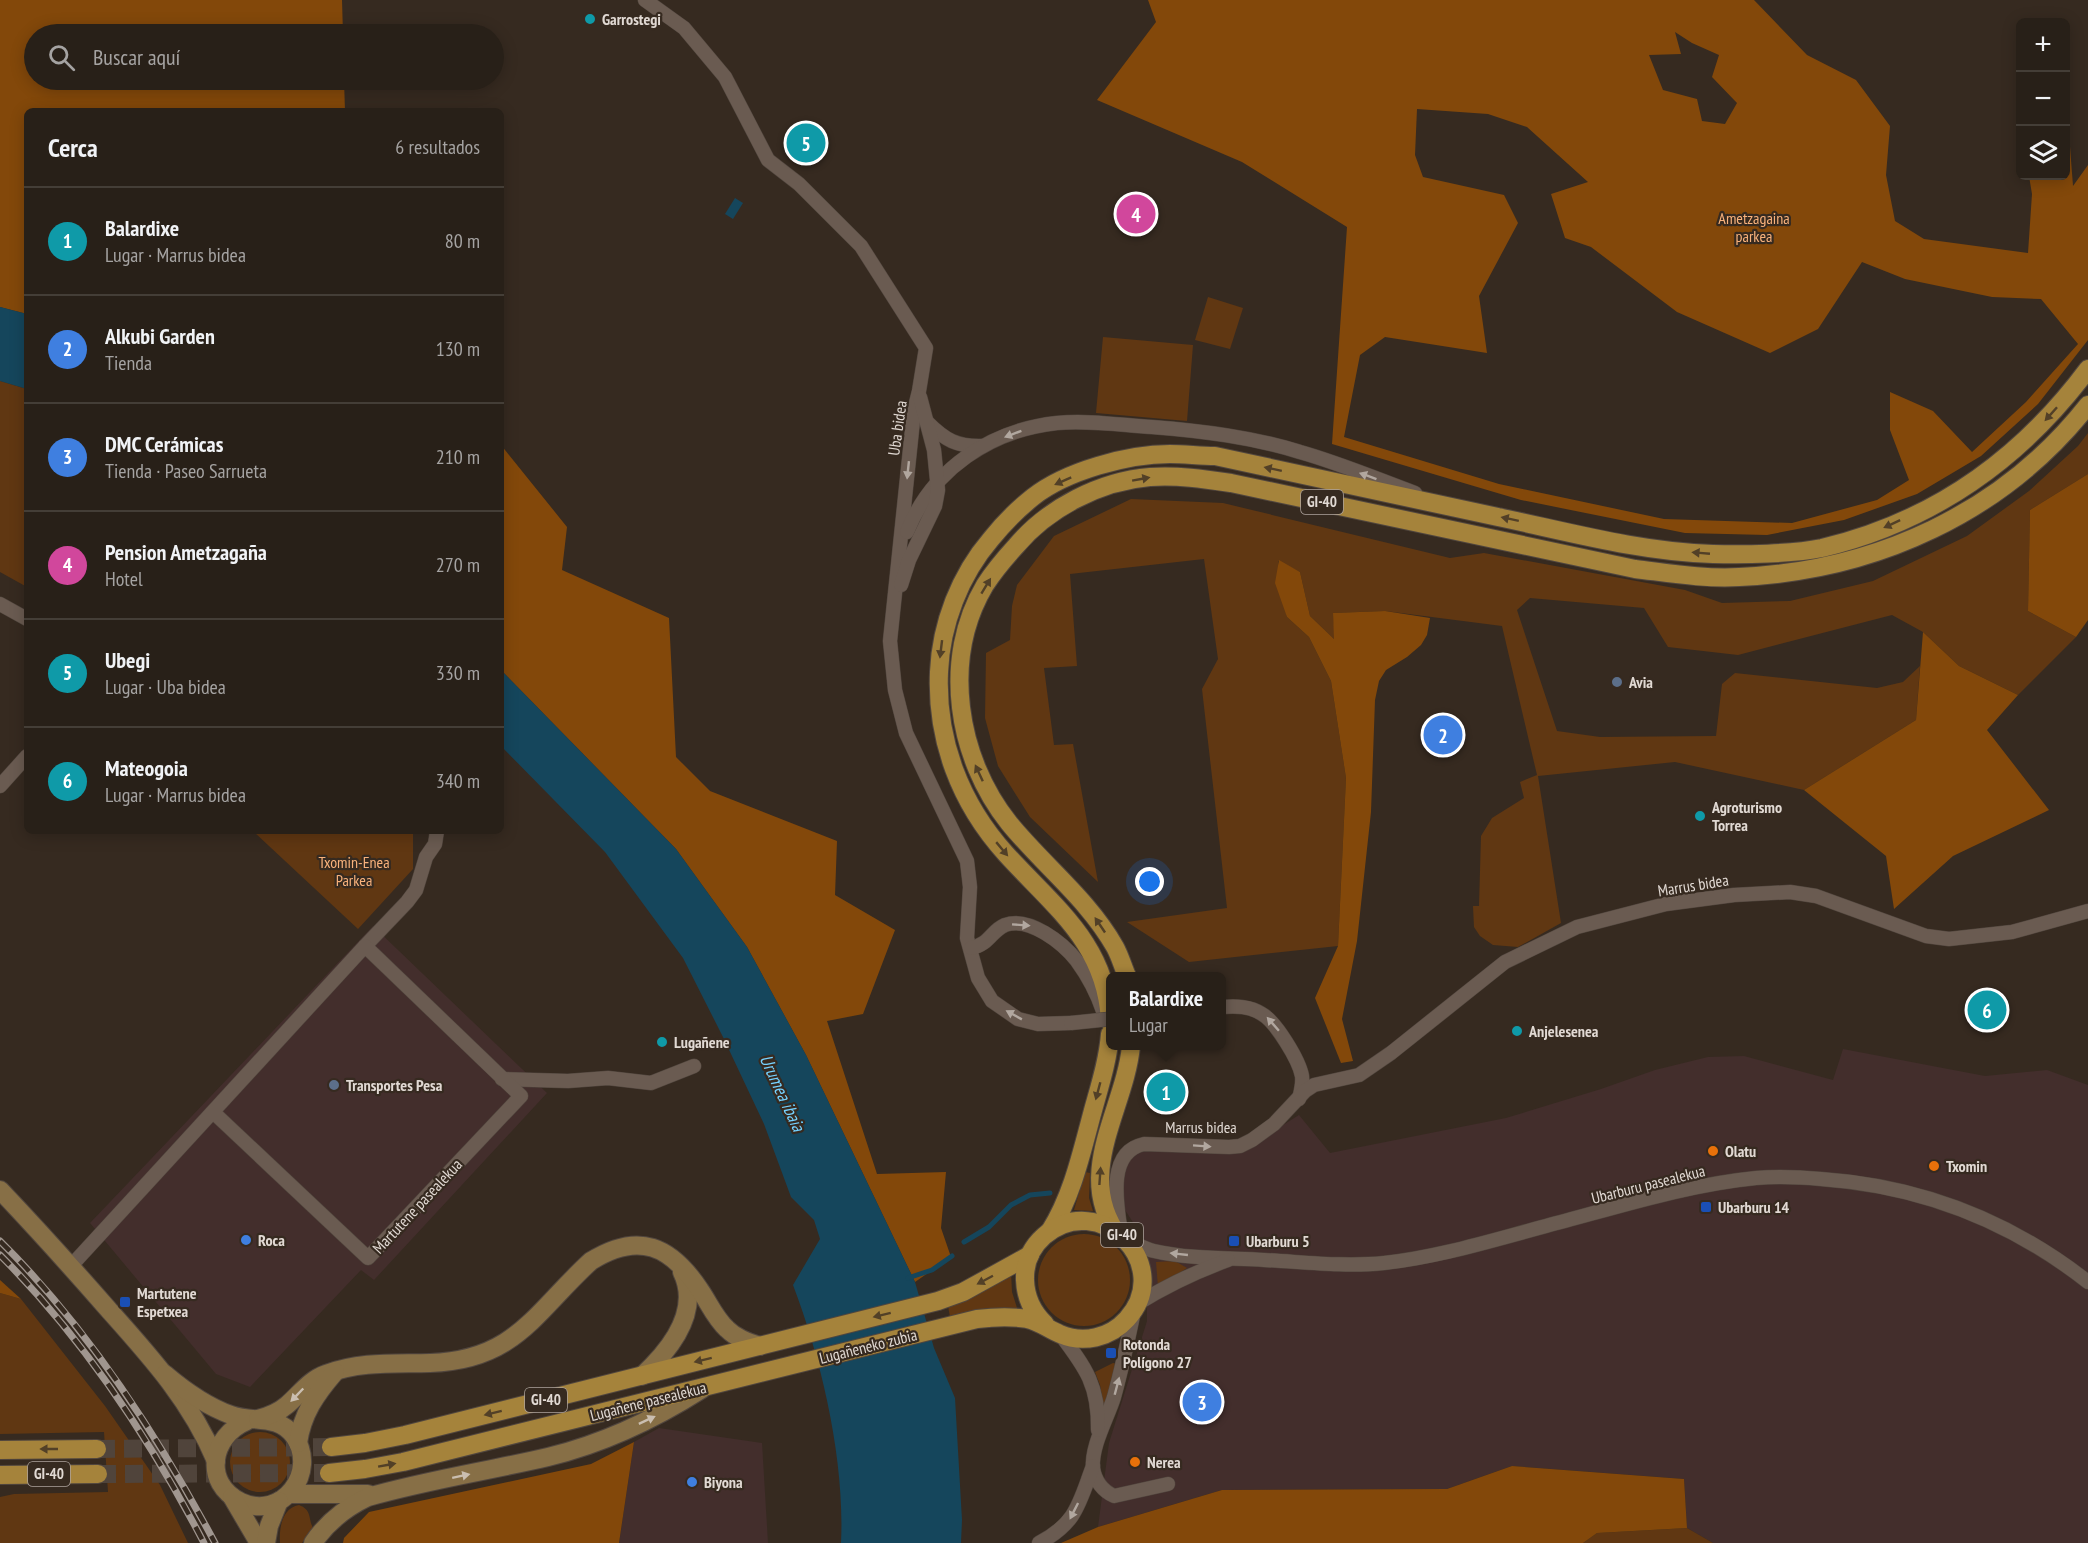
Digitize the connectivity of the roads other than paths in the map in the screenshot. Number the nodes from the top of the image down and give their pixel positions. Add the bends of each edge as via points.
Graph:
1 (645, 0) edge
2 (2088, 369) edge
3 (919, 391) junction
4 (2088, 405) edge
5 (926, 421) junction
6 (983, 446) junction
7 (938, 480) junction
8 (1462, 509) junction
9 (898, 552) junction
10 (0, 604) edge
11 (893, 609) junction
12 (24, 617) edge
13 (24, 759) edge
14 (0, 786) edge
15 (437, 834) edge
16 (2088, 911) edge
17 (365, 946) junction
18 (971, 948) junction
19 (1125, 972) edge
20 (1106, 991) edge
21 (1226, 1007) edge
22 (1106, 1020) edge
23 (1106, 1020) edge
24 (1107, 1050) edge
25 (1130, 1050) edge
26 (694, 1066) dead end
27 (1301, 1073) junction
28 (502, 1079) junction
29 (1341, 1080) junction
30 (1299, 1099) junction
31 (213, 1112) junction
32 (0, 1190) edge
33 (1050, 1231) junction
34 (1121, 1235) junction
35 (1030, 1255) junction
36 (1233, 1259) junction
37 (677, 1262) junction
38 (71, 1266) junction
39 (2088, 1282) edge
40 (1136, 1306) junction
41 (1052, 1329) junction
42 (786, 1339) joint
43 (760, 1346) junction
44 (791, 1365) joint
45 (336, 1371) junction
46 (165, 1374) junction
47 (642, 1376) junction
48 (706, 1386) junction
49 (253, 1420) junction
50 (1098, 1441) junction
51 (298, 1443) junction
52 (331, 1447) tunnel mouth
53 (97, 1449) tunnel mouth
54 (0, 1450) edge
55 (216, 1461) junction
56 (1093, 1466) junction
57 (329, 1473) tunnel mouth
58 (0, 1474) edge
59 (98, 1474) tunnel mouth
60 (1168, 1484) dead end
61 (383, 1493) junction
62 (232, 1497) junction
63 (284, 1498) junction
64 (259, 1543) edge
65 (266, 1543) edge
66 (313, 1543) edge
67 (1039, 1543) edge

1 - 3 street, Uba bidea via 684,28 725,77 768,160 800,184 861,246 926,348
2 -> 8 main road, GI-40 via 2026,440 1967,486 1879,531 1820,548 1724,554 1671,550
3 - 5 street
3 -> 9 street, Uba bidea
19 -> 4 main road, GI-40 via 1096,919 1022,838 989,794 966,738 961,708 961,654 985,586 1023,538 1065,505 1113,484 1148,477 1187,477 1635,569 1738,578 1853,561 1946,524 2022,473
5 - 6 street via 949,441 968,447
5 - 7 street
6 - 7 street
8 -> 6 street via 1300,452 1193,430 1058,423 1020,430
7 - 9 street via 921,502
7 - 11 street via 935,506 909,560
8 -> 20 main road, GI-40 via 1215,456 1168,454 1095,467 1058,483 1034,496 984,546 959,588 943,636 938,687 945,745 958,781 985,827 1077,931 1092,952
9 - 11 street, Uba bidea
10 - 12 street
11 - 18 street, Uba bidea via 890,641 895,690 906,733 967,861 970,887 966,926
13 - 14 street
15 - 17 street via 416,890
16 - 29 street, Marrus bidea via 2012,932 1949,939 1926,936 1816,896 1790,892 1666,904 1577,927 1505,962 1391,1053 1359,1075
17 - 28 street, Martutene pasealekua
17 - 31 street
22 -> 18 street, Uba bidea, bridge via 1038,1024 1018,1019 992,1001 978,978
18 -> 23 street via 983,945 1004,925 1038,927 1077,960
27 -> 21 street via 1277,1028 1263,1014 1241,1006
24 -> 33 main road, GI-40 via 1076,1174
34 -> 25 main road, GI-40 via 1109,1221 1099,1178
26 - 28 street via 651,1083 608,1078
27 - 29 street
27 - 30 street
28 - 31 street, Martutene pasealekua via 521,1096 368,1258
29 - 30 street, Marrus bidea via 1314,1085
34 -> 30 street, Marrus bidea via 1117,1177 1123,1159 1135,1146 1240,1146 1274,1124
31 - 38 street
32 - 38 main road
33 - 34 main road, GI-40 via 1083,1221 1100,1223
33 - 35 main road, GI-40
36 -> 34 street, Ubarburu pasealekua via 1152,1251
34 - 40 main road, GI-40 via 1136,1254 1141,1270 1142,1288
35 - 41 main road, GI-40 via 1025,1289 1030,1305
35 -> 42 main road, Lugañeneko zubia / GI-40 via 939,1301
36 - 39 street, Ubarburu pasealekua via 1384,1263 1446,1252 1700,1187 1757,1178 1796,1177 1895,1188 1945,1203 2036,1245
36 - 40 street via 1167,1286
37 - 43 main road via 726,1328
37 - 45 main road via 648,1245 625,1245 591,1261 531,1323 490,1352 451,1361 366,1364
37 - 47 main road, Lugañene pasealekua via 688,1296 684,1319 668,1348
38 - 46 main road
40 - 41 main road, GI-40 via 1124,1322 1102,1335 1077,1338
50 -> 40 street via 1113,1400
41 - 44 main road, Lugañeneko zubia / GI-40 via 1022,1318 994,1317
41 - 50 street via 1083,1365 1095,1391
42 - 43 main road, Lugañene pasealekua / GI-40
43 -> 47 main road, Lugañene pasealekua / GI-40
44 - 48 main road, Lugañene pasealekua / GI-40
45 -> 49 main road via 316,1378 279,1411
45 - 51 main road via 309,1406
46 - 49 main road via 217,1410
46 - 55 main road via 195,1417
47 -> 52 main road, Lugañene pasealekua / GI-40 via 405,1435
57 -> 48 main road, Lugañene pasealekua / GI-40 via 403,1462
61 -> 48 main road via 549,1457 596,1442 673,1407
49 - 51 main road via 271,1420 282,1425
49 - 55 main road via 237,1425 222,1440
50 - 56 street
51 - 63 main road via 302,1471 297,1484
53 -> 54 main road, GI-40
55 - 62 main road via 220,1481
56 - 60 street via 1102,1488 1114,1496
56 -> 67 street via 1071,1519
58 - 59 main road, GI-40
61 - 63 main road
61 - 66 main road via 341,1512
62 - 63 main road via 255,1506
62 - 64 main road
63 - 65 main road via 271,1519

